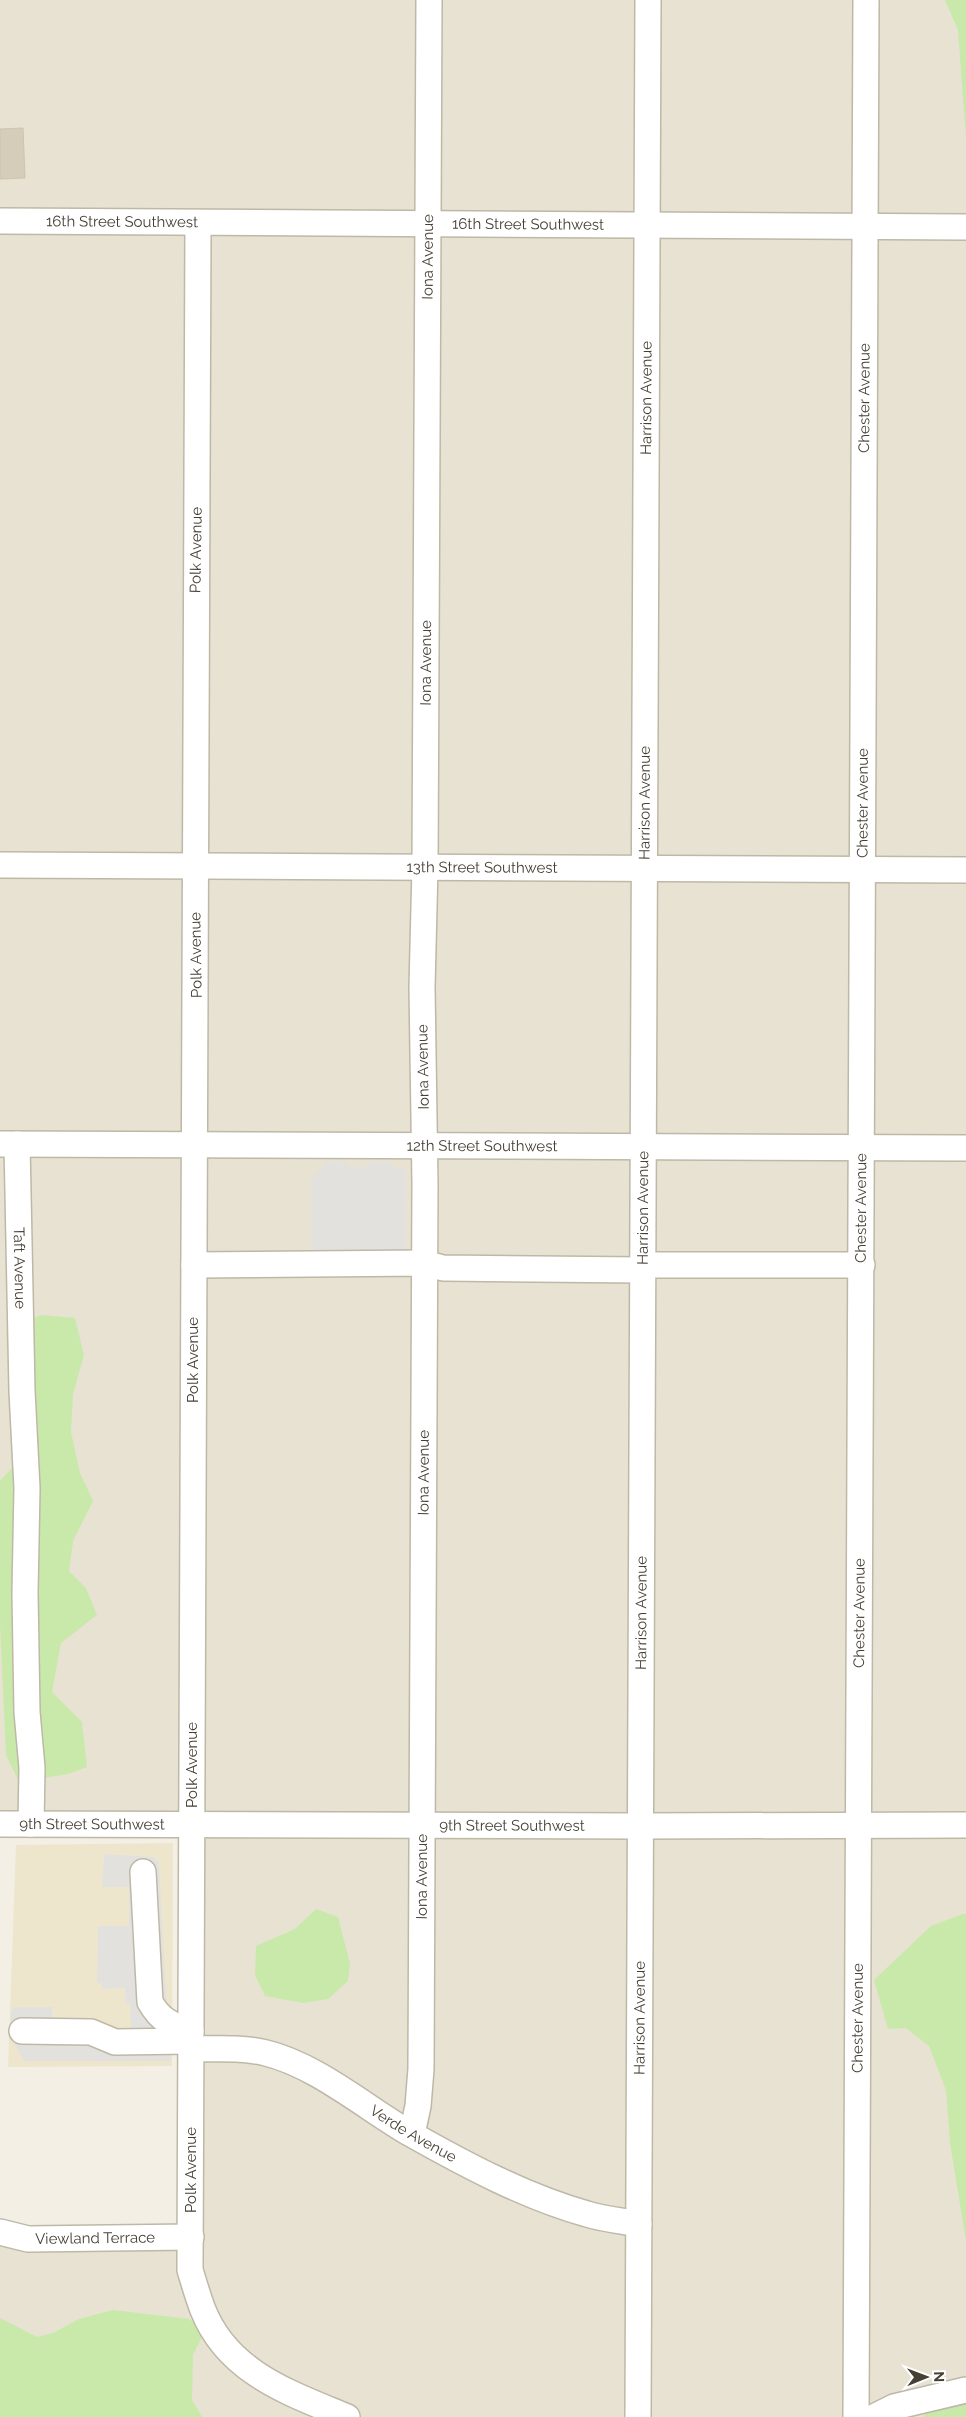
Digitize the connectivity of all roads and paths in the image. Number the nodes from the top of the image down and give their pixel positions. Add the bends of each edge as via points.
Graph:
1 (429, 0) edge
2 (648, 0) edge
3 (866, 0) edge
4 (0, 221) edge
5 (198, 223) junction
6 (429, 224) junction
7 (648, 225) junction
8 (865, 227) junction
9 (966, 227) edge
10 (0, 865) edge
11 (195, 866) junction
12 (425, 867) junction
13 (645, 868) junction
14 (862, 870) junction
15 (966, 870) edge
16 (9, 1144) edge
17 (194, 1145) junction
18 (424, 1145) junction
19 (643, 1147) junction
20 (862, 1148) junction
21 (966, 1148) edge
22 (424, 1264) junction
23 (194, 1265) junction
24 (862, 1266) junction
25 (642, 1267) junction
26 (0, 1824) edge
27 (31, 1824) junction
28 (191, 1824) junction
29 (422, 1825) junction
30 (858, 1825) junction
31 (966, 1825) edge
32 (640, 1826) junction
33 (143, 1872) dead end
34 (22, 2031) dead end
35 (191, 2040) junction
36 (412, 2134) junction
37 (639, 2224) junction
38 (0, 2232) edge
39 (191, 2237) junction
40 (966, 2390) edge
41 (347, 2417) edge
42 (638, 2417) edge
43 (856, 2417) edge
44 (874, 2417) edge

1 - 6 street, Iona Avenue
2 - 7 street, Harrison Avenue
3 - 8 street, Chester Avenue
4 - 5 street, 16th Street Southwest
5 - 6 street, 16th Street Southwest
5 - 11 street, Polk Avenue
6 - 7 street, 16th Street Southwest
6 - 12 street, Iona Avenue
7 - 8 street, 16th Street Southwest
7 - 13 street, Harrison Avenue
8 - 9 street, 16th Street Southwest
8 - 14 street, Chester Avenue
10 - 11 street, 13th Street Southwest
11 - 12 street, 13th Street Southwest
11 - 17 street, Polk Avenue
12 - 13 street, 13th Street Southwest
12 - 18 street, Iona Avenue via 422,987
13 - 14 street, 13th Street Southwest
13 - 19 street, Harrison Avenue
14 - 15 street, 13th Street Southwest
14 - 20 street, Chester Avenue
16 - 17 street, 12th Street Southwest
16 - 27 street, Taft Avenue via 27,1488 26,1712 32,1768
17 - 18 street, 12th Street Southwest
17 - 23 street, Polk Avenue
18 - 19 street, 12th Street Southwest
18 - 22 street, Iona Avenue
19 - 20 street, 12th Street Southwest
19 - 25 street, Harrison Avenue
20 - 21 street, 12th Street Southwest
20 - 24 street, Chester Avenue
22 - 23 street
22 - 25 street via 443,1268
22 - 29 street, Iona Avenue
23 - 28 street, Polk Avenue
24 - 25 street
24 - 30 street, Chester Avenue
25 - 32 street, Harrison Avenue
26 - 27 street, 9th Street Southwest
27 - 28 street, 9th Street Southwest
28 - 29 street, 9th Street Southwest
28 - 35 street, Polk Avenue
29 - 32 street, 9th Street Southwest
29 - 36 street, Iona Avenue via 421,2069
30 - 31 street, 9th Street Southwest
30 - 32 street, 9th Street Southwest
30 - 43 street, Chester Avenue
32 - 37 street, Harrison Avenue
33 - 35 street via 150,2002 165,2022
34 - 35 street, Verde Avenue via 90,2032 115,2042
35 - 36 street, Verde Avenue via 289,2060
35 - 39 street, Polk Avenue
36 - 37 street, Verde Avenue via 486,2173 545,2199 587,2214
37 - 42 street, Harrison Avenue
38 - 39 street, Viewland Terrace via 28,2238
39 - 41 street, Polk Avenue via 190,2270 203,2311 228,2351 266,2381
40 - 44 street via 894,2407

